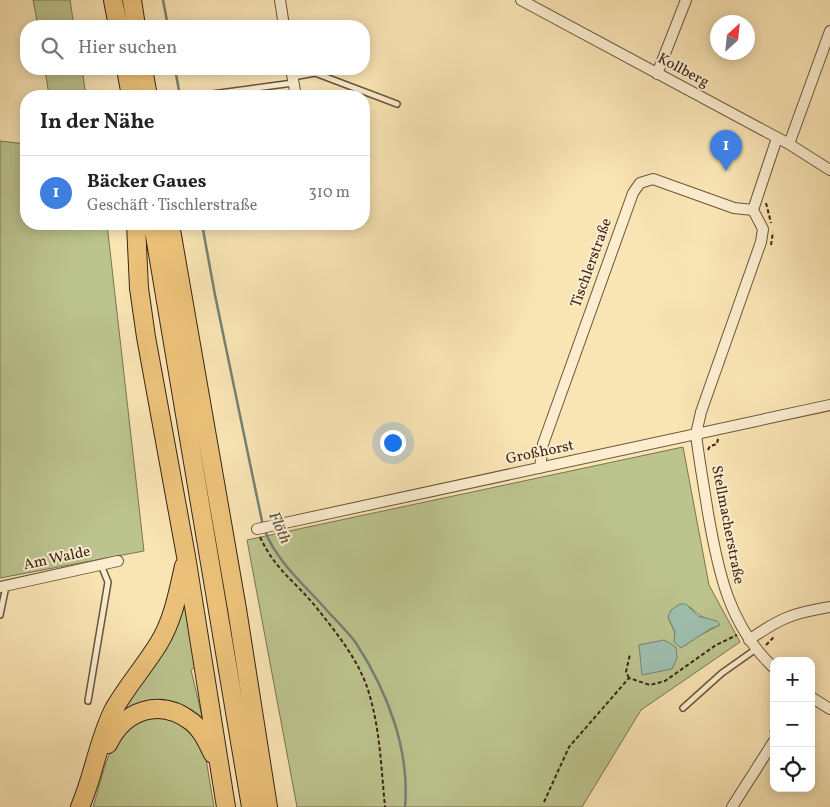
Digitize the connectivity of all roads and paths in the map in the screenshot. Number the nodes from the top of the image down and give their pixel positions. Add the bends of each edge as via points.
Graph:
1 (114, 0) edge
2 (132, 0) edge
3 (280, 0) edge
4 (521, 0) edge
5 (686, 0) edge
6 (117, 20) edge
7 (135, 20) edge
8 (283, 20) edge
9 (830, 32) edge
10 (657, 74) junction
11 (127, 75) edge
12 (144, 75) edge
13 (320, 75) edge
14 (293, 76) edge
15 (130, 90) edge
16 (147, 90) edge
17 (230, 90) edge
18 (295, 90) edge
19 (360, 90) edge
20 (370, 94) edge
21 (397, 104) dead end
22 (777, 138) junction
23 (789, 144) junction
24 (830, 170) edge
25 (766, 200) dead end
26 (753, 210) junction
27 (136, 230) edge
28 (154, 230) edge
29 (171, 230) edge
30 (761, 242) junction
31 (830, 405) edge
32 (716, 429) junction
33 (696, 434) junction
34 (708, 457) dead end
35 (540, 468) junction
36 (258, 529) joint
37 (186, 556) junction
38 (118, 561) dead end
39 (101, 565) junction
40 (2, 587) edge
41 (830, 607) edge
42 (0, 615) edge
43 (780, 631) dead end
44 (749, 635) junction
45 (761, 648) junction
46 (630, 654) dead end
47 (770, 662) edge
48 (629, 678) junction
49 (815, 699) edge
50 (88, 701) dead end
51 (683, 708) dead end
52 (830, 709) edge
53 (770, 747) edge
54 (260, 756) junction
55 (221, 772) junction
56 (544, 802) dead end
57 (80, 807) edge
58 (89, 807) edge
59 (226, 807) edge
60 (250, 807) edge
61 (268, 807) edge
62 (280, 807) edge
63 (385, 807) edge
64 (732, 807) edge

1 - 6 highway
2 - 7 highway
3 - 8 street
4 - 10 street, Kollberg
5 - 10 street
9 - 23 street
10 - 22 street, Kollberg
11 - 15 highway
12 - 16 highway
13 - 19 lane
14 - 17 lane
14 - 18 street
20 - 21 lane
22 - 23 street, Kollberg
22 - 26 street
23 - 24 street, Kollberg
25 - 30 path via 773,230 772,246
26 - 30 street via 762,228
26 - 35 street, Tischlerstraße via 734,208 652,179 640,183 633,192 543,444
27 - 37 highway via 139,288
28 - 60 highway
29 - 54 highway
30 - 33 street
31 - 32 street, Großhorst
32 - 33 street, Großhorst
32 - 34 path via 717,444 710,446
33 - 35 street, Großhorst
33 - 44 street, Stellmacherstraße via 718,568 727,598
35 - 36 street, Großhorst
36 - 63 path via 269,556 332,626 367,686 378,739
37 - 55 highway
37 - 57 highway via 170,621 114,709
38 - 39 street, Am Walde
39 - 40 street, Am Walde
39 - 50 lane via 108,582
40 - 42 lane, Am Walde via 5,591
41 - 44 street via 798,611
43 - 45 path
44 - 45 street, Stellmacherstraße
44 - 45 path
44 - 48 path via 716,646 665,681 650,685
45 - 47 street, Stellmacherstraße
45 - 51 lane via 722,673
46 - 48 path via 626,672
48 - 56 path via 569,746
49 - 52 street
53 - 64 street
54 - 61 highway
54 - 62 highway
55 - 58 highway via 202,732 192,722 178,713 150,709 125,720 114,733
55 - 59 highway

